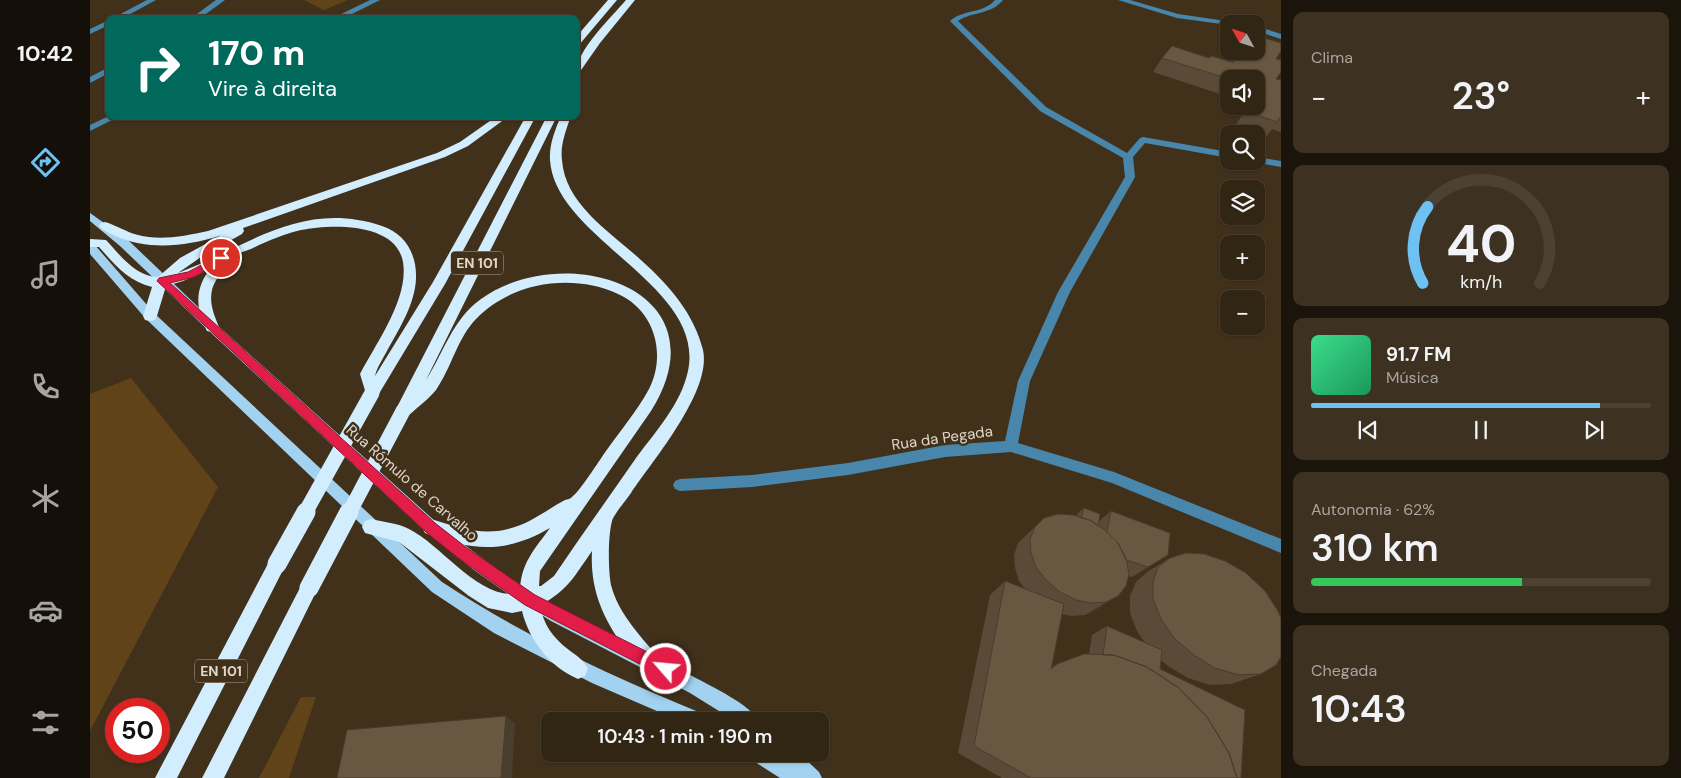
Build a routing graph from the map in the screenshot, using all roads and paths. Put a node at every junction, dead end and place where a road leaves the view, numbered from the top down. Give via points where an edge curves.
1 (152, 0) edge
2 (221, 0) edge
3 (376, 0) edge
4 (613, 0) edge
5 (631, 0) edge
6 (999, 0) edge
7 (1122, 0) edge
8 (124, 15) edge
9 (200, 15) edge
10 (344, 15) edge
11 (1220, 21) edge
12 (105, 24) edge
13 (1265, 31) edge
14 (90, 32) edge
15 (580, 37) edge
16 (1281, 37) edge
17 (580, 65) edge
18 (105, 72) edge
19 (90, 81) edge
20 (107, 120) edge
21 (498, 120) edge
22 (529, 120) edge
23 (550, 120) edge
24 (565, 120) edge
25 (90, 128) edge
26 (1220, 153) edge
27 (1128, 157) junction
28 (1265, 161) edge
29 (1281, 164) edge
30 (90, 216) edge
31 (261, 218) junction
32 (105, 226) junction
33 (90, 245) edge
34 (242, 247) junction
35 (162, 281) junction
36 (150, 316) junction
37 (212, 327) junction
38 (372, 393) junction
39 (403, 411) junction
40 (1011, 446) junction
41 (680, 485) dead end
42 (579, 500) junction
43 (605, 516) junction
44 (371, 527) junction
45 (431, 527) junction
46 (1281, 546) edge
47 (530, 600) junction
48 (649, 660) junction
49 (578, 669) junction
50 (679, 712) edge
51 (737, 712) edge
52 (771, 762) edge
53 (796, 762) edge
54 (166, 778) edge
55 (213, 778) edge
56 (796, 778) edge
57 (813, 778) edge

1 - 8 street
2 - 9 street
3 - 10 street
4 - 15 highway
5 - 17 highway
6 - 27 street via 990,10 960,15 954,21 1043,109
7 - 11 street via 1177,16
12 - 14 street
13 - 16 street
18 - 19 street
20 - 25 street
21 - 31 highway via 441,155
22 - 38 highway, EN 101 via 438,284
23 - 39 highway, EN 101
24 - 43 highway via 556,143 556,168 561,182 588,218 668,296 682,314 696,354 687,398
26 - 27 street via 1143,140
27 - 40 street via 1130,177 1064,292 1024,381
28 - 29 street
30 - 32 main road, Rua Rómulo de Carvalho
31 - 32 highway via 202,236 153,242 132,239
31 - 35 highway via 182,263
32 - 35 main road, Rua Rómulo de Carvalho
33 - 35 highway via 102,243 130,272 143,280
33 - 36 main road
34 - 35 highway via 190,275
34 - 37 highway via 215,270 207,282 203,294 204,310
34 - 38 highway via 281,230 323,223 380,229 402,244 411,276 398,316 367,374
35 - 36 highway
35 - 37 main road, Rua Rómulo de Carvalho
36 - 44 main road
37 - 45 main road, Rua Rómulo de Carvalho
38 - 54 highway, EN 101, bridge via 277,564
39 - 42 highway via 427,390 460,329 478,307 504,291 538,280 572,278 601,282 623,290 640,300 652,313 662,334 665,359 660,380 646,407
39 - 55 highway, EN 101, bridge
40 - 41 street, Rua da Pegada via 945,451 848,469 752,481
40 - 46 street, Rua da Pegada via 1114,478
42 - 45 highway via 544,523 511,537 483,540
42 - 47 highway via 532,568 528,582
43 - 47 highway via 560,582
43 - 48 highway via 599,553 602,589 610,611 624,633
44 - 47 highway via 404,535 475,590 495,601 512,604
44 - 49 main road via 437,587 469,610
45 - 47 main road, Rua Rómulo de Carvalho
47 - 48 main road, Rua Rómulo de Carvalho
47 - 49 highway via 535,623 547,643
48 - 51 main road, Rua Rómulo de Carvalho
49 - 50 main road
52 - 56 main road
53 - 57 main road

